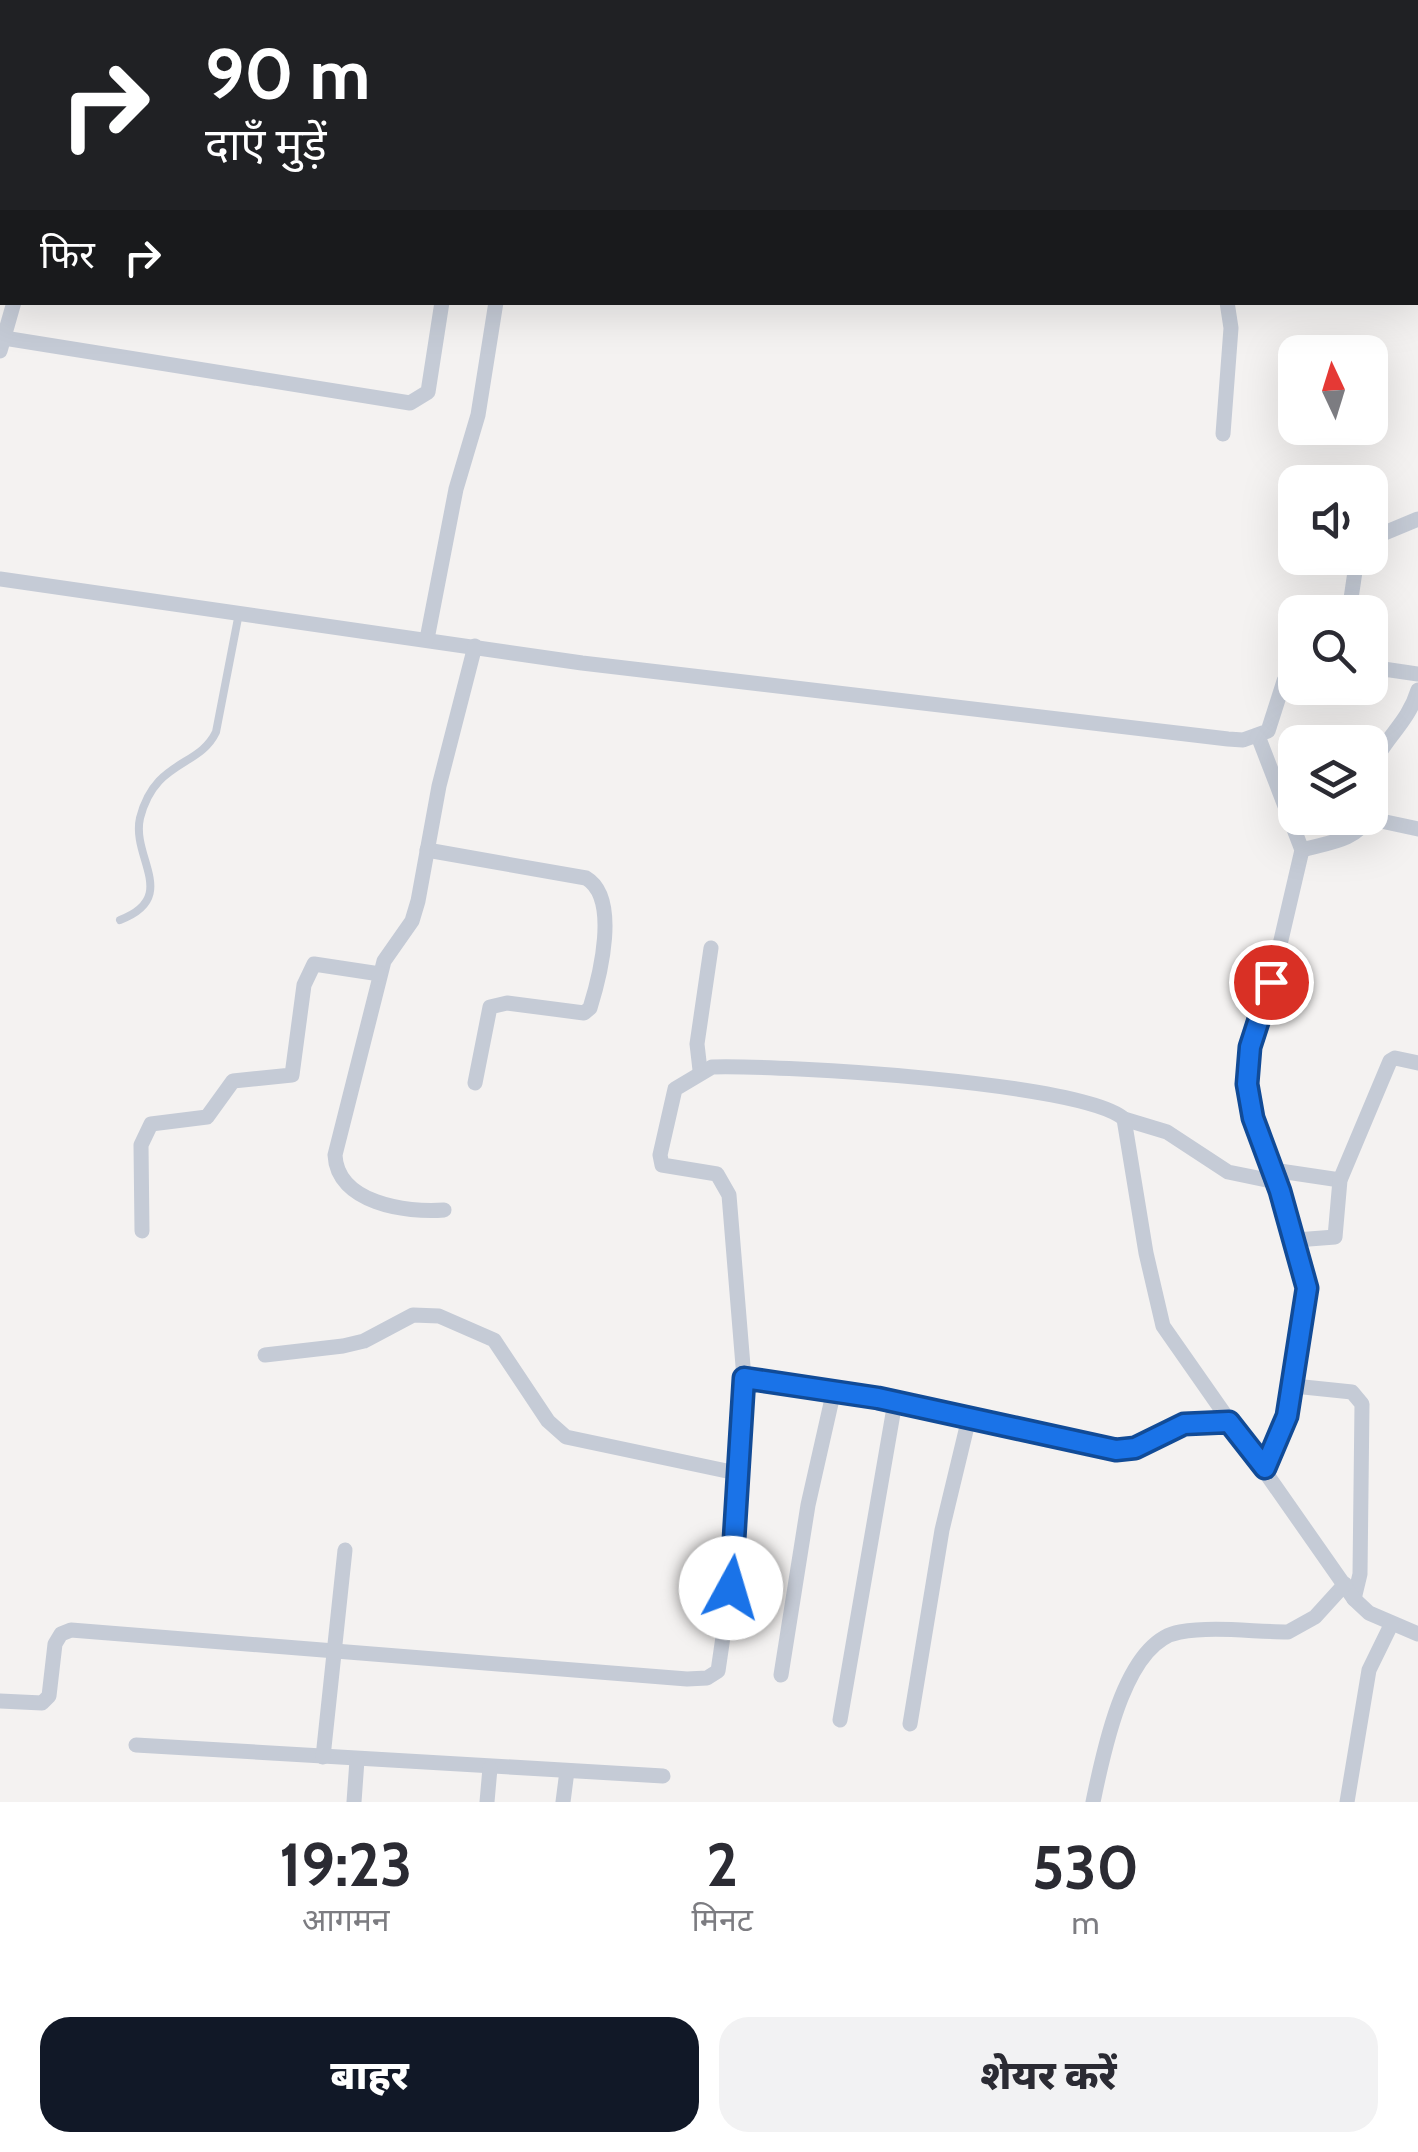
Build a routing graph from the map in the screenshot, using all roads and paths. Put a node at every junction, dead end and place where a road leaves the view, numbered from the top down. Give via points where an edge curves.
1 (13, 305) edge
2 (442, 305) edge
3 (496, 305) edge
4 (1228, 305) edge
5 (2, 345) edge
6 (1222, 434) dead end
7 (1418, 518) edge
8 (1388, 532) edge
9 (0, 579) edge
10 (239, 613) junction
11 (427, 639) junction
12 (475, 646) junction
13 (1388, 670) edge
14 (1418, 674) edge
15 (1418, 690) edge
16 (1278, 704) edge
17 (1258, 736) junction
18 (1388, 742) edge
19 (1418, 829) edge
20 (427, 850) junction
21 (1302, 850) junction
22 (120, 920) dead end
23 (711, 948) dead end
24 (380, 974) junction
25 (1418, 1063) edge
26 (700, 1070) junction
27 (475, 1083) dead end
28 (1124, 1119) junction
29 (1275, 1176) junction
30 (1340, 1180) junction
31 (444, 1210) dead end
32 (142, 1231) dead end
33 (1296, 1240) junction
34 (265, 1355) dead end
35 (744, 1378) junction
36 (1294, 1386) junction
37 (834, 1390) junction
38 (895, 1402) junction
39 (969, 1418) junction
40 (1229, 1422) junction
41 (1265, 1468) junction
42 (740, 1474) junction
43 (345, 1550) dead end
44 (1349, 1592) junction
45 (1391, 1624) junction
46 (1418, 1634) edge
47 (335, 1651) junction
48 (781, 1675) dead end
49 (0, 1701) edge
50 (840, 1720) dead end
51 (910, 1724) dead end
52 (136, 1745) dead end
53 (324, 1758) junction
54 (357, 1760) junction
55 (490, 1768) junction
56 (567, 1771) junction
57 (663, 1776) dead end
58 (354, 1802) edge
59 (487, 1802) edge
60 (563, 1802) edge
61 (1093, 1802) edge
62 (1347, 1802) edge

1 - 5 street
2 - 5 street via 428,392 410,403
3 - 11 street
4 - 6 street via 1232,328
7 - 8 street
9 - 10 street
10 - 11 street
10 - 22 lane via 216,732 210,745 172,768 148,796 139,822 150,895 139,913
11 - 12 street
12 - 17 street via 1228,739
12 - 20 street
13 - 14 street
15 - 18 street via 1407,720
16 - 17 street via 1273,723
17 - 21 street
19 - 21 street via 1367,818 1351,836
20 - 24 street via 412,922 388,951
20 - 27 street via 586,878 602,896 590,1008 584,1014 507,1003 490,1007
21 - 29 street via 1246,1066 1253,1118
23 - 26 street via 697,1044
24 - 31 street via 336,1170 346,1185 390,1207
24 - 32 street via 314,964 304,986 292,1075 234,1081 207,1118 151,1124 141,1145
25 - 30 street via 1390,1062
26 - 28 street via 751,1067 1022,1088 1089,1100
26 - 35 street via 676,1089 660,1155 670,1169 718,1174 726,1182
28 - 29 street via 1168,1132 1228,1172
28 - 40 street via 1164,1326
29 - 30 street
29 - 33 street
30 - 33 street via 1335,1238
33 - 36 street via 1307,1288
34 - 42 street via 354,1344 414,1315 439,1316 494,1340 566,1437
35 - 37 street
35 - 42 street
36 - 41 street
36 - 44 street via 1352,1392 1362,1404 1360,1574
37 - 38 street
37 - 48 street
38 - 39 street
38 - 50 street
39 - 40 street via 1116,1450 1184,1424
39 - 51 street via 939,1546
40 - 41 street
41 - 44 street
42 - 47 street via 724,1654 708,1678
43 - 47 street
44 - 45 street
44 - 61 street via 1288,1632 1180,1632 1161,1638 1147,1650 1120,1703
45 - 46 street
45 - 62 street via 1369,1670
47 - 49 street via 72,1630 55,1644 50,1696 42,1703
47 - 53 street
52 - 53 street
53 - 54 street
54 - 55 street
54 - 58 street
55 - 56 street
55 - 59 street
56 - 57 street
56 - 60 street

